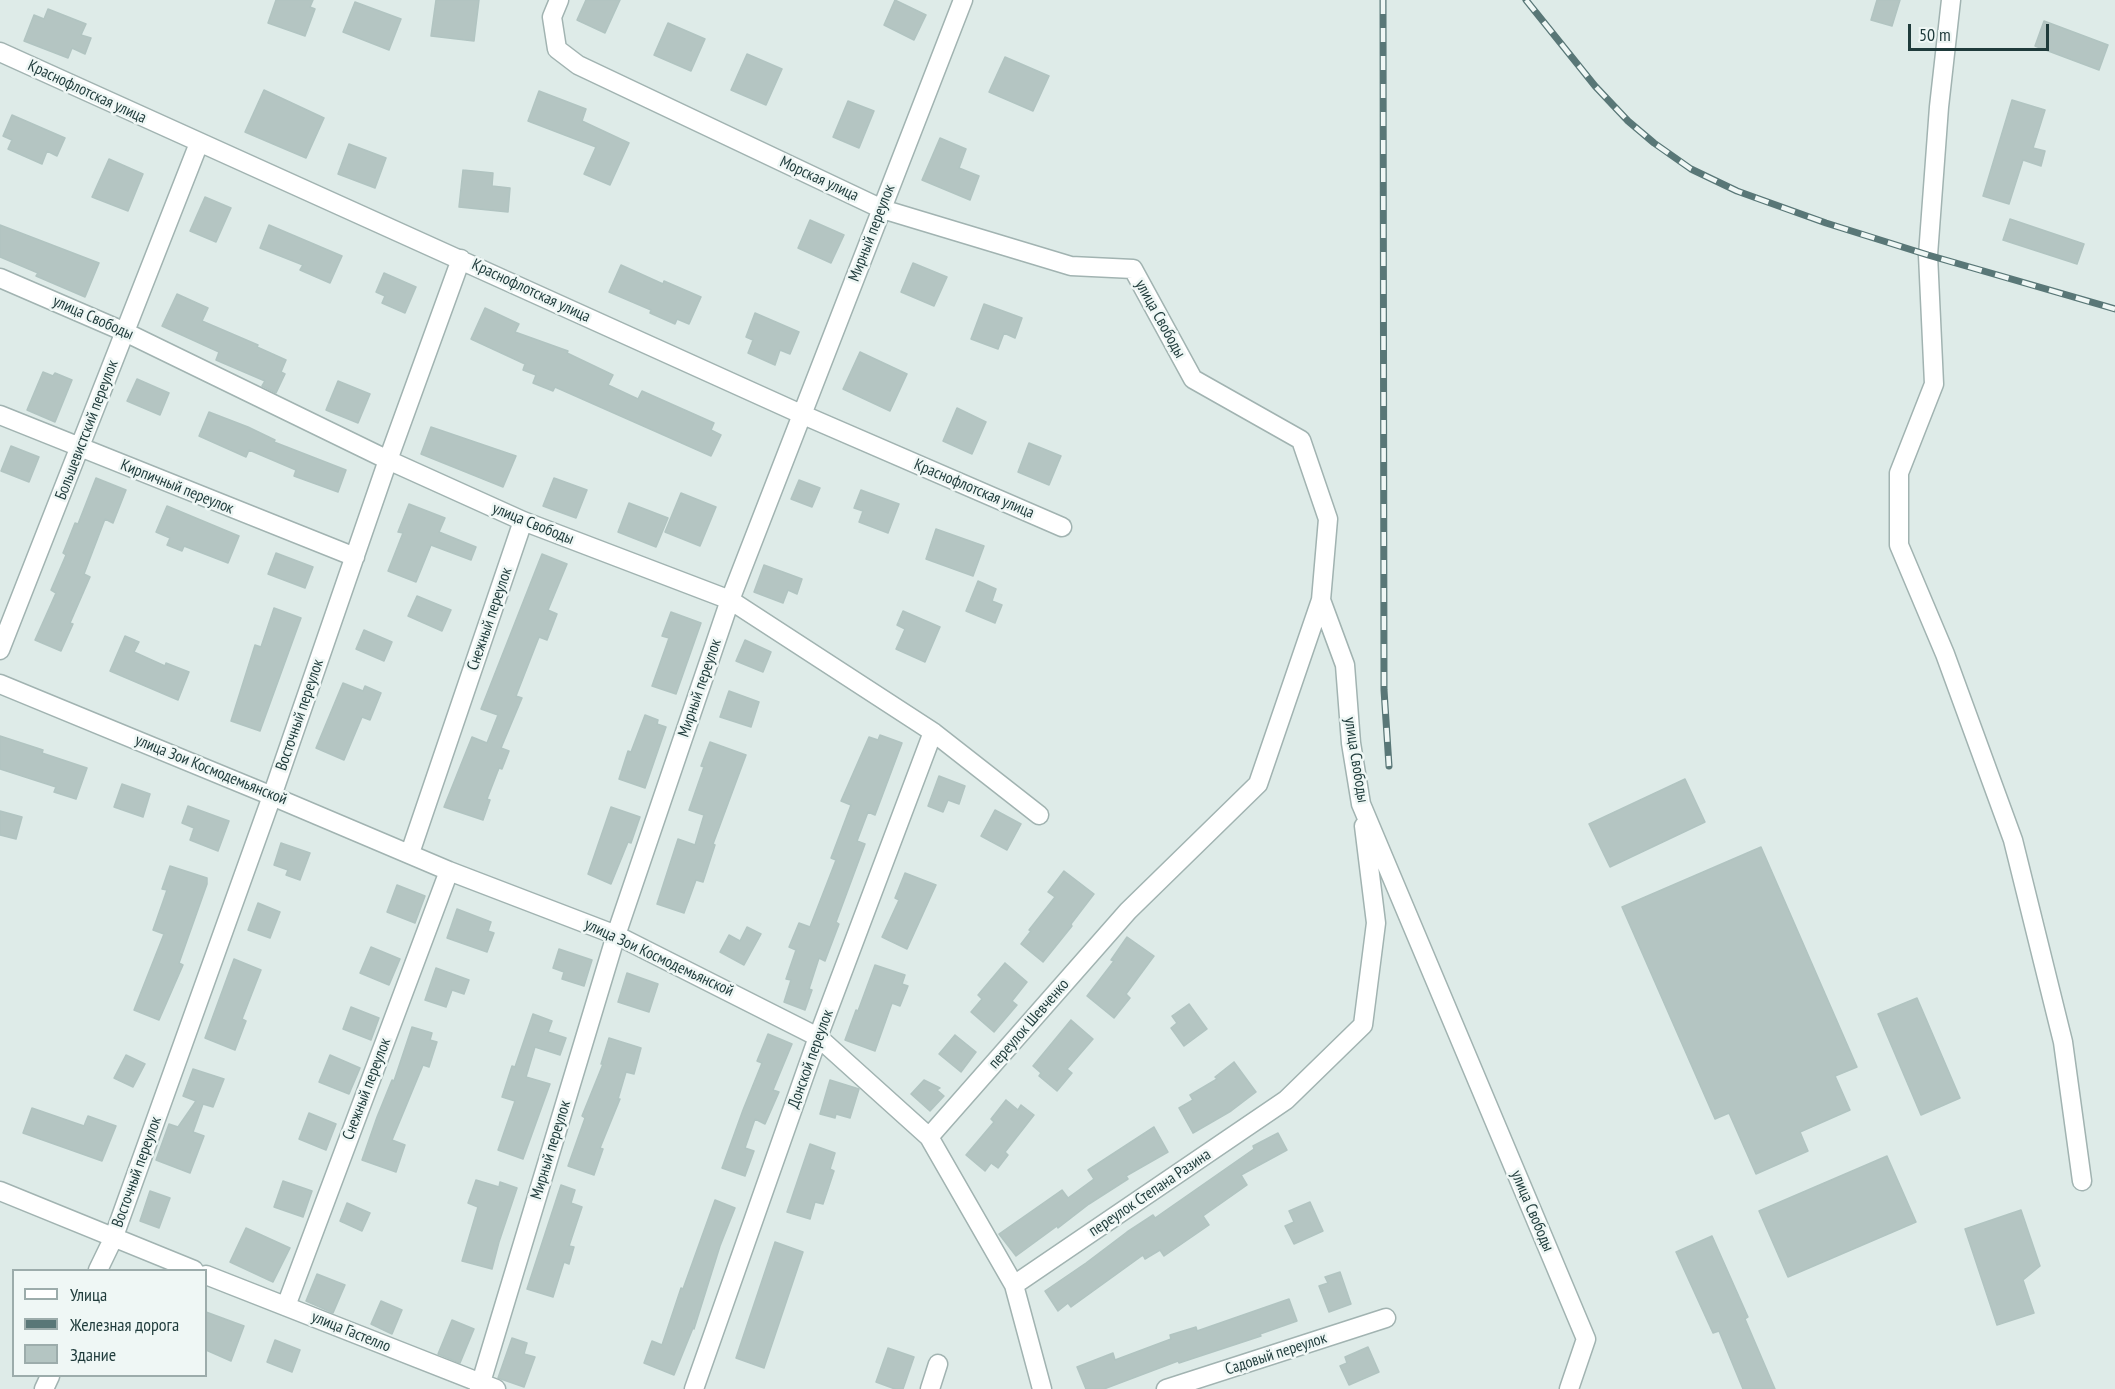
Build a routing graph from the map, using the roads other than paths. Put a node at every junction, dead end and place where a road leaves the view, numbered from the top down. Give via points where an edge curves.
1 (559, 0) edge
2 (963, 0) edge
3 (1951, 0) edge
4 (0, 52) edge
5 (199, 143) junction
6 (882, 209) junction
7 (461, 259) junction
8 (1071, 266) joint
9 (0, 278) edge
10 (125, 332) junction
11 (801, 414) junction
12 (0, 416) edge
13 (80, 448) junction
14 (388, 460) junction
15 (523, 521) junction
16 (1062, 527) dead end
17 (355, 557) junction
18 (730, 600) junction
19 (1321, 600) junction
20 (0, 650) edge
21 (0, 684) edge
22 (933, 732) junction
23 (272, 796) junction
24 (1361, 804) junction
25 (1038, 815) dead end
26 (410, 854) junction
27 (449, 871) junction
28 (616, 935) junction
29 (818, 1036) junction
30 (929, 1137) junction
31 (2082, 1180) dead end
32 (0, 1191) edge
33 (113, 1239) junction
34 (98, 1269) edge
35 (191, 1269) edge
36 (207, 1275) edge
37 (1014, 1285) junction
38 (285, 1306) junction
39 (1386, 1318) dead end
40 (938, 1364) dead end
41 (485, 1387) edge
42 (694, 1389) edge
43 (930, 1389) edge
44 (1042, 1389) edge
45 (1166, 1389) edge
46 (1569, 1389) edge

1 - 6 street, Морская улица via 552,17 556,49 578,65
2 - 6 street, Мирный переулок
3 - 31 street via 1928,255 1934,384 1899,473 1899,544 1945,654 2013,840 2063,1042
4 - 5 street, Краснофлотская улица
5 - 7 street, Краснофлотская улица
5 - 10 street, Большевистский переулок
6 - 8 street, Морская улица
6 - 11 street, Мирный переулок
7 - 11 street, Краснофлотская улица
7 - 14 street, Восточный переулок
8 - 19 street, улица Свободы via 1133,269 1193,379 1301,440 1328,519
9 - 10 street, улица Свободы
10 - 13 street, Большевистский переулок
10 - 14 street, улица Свободы
11 - 16 street, Краснофлотская улица
11 - 18 street, Мирный переулок
12 - 13 street, Кирпичный переулок
13 - 17 street, Кирпичный переулок
13 - 20 street, Большевистский переулок
14 - 15 street, улица Свободы
14 - 17 street, Восточный переулок
15 - 18 street, улица Свободы
15 - 26 street, Снежный переулок
17 - 23 street, Восточный переулок
18 - 22 street, улица Свободы
18 - 28 street, Мирный переулок
19 - 24 street, улица Свободы via 1345,665
19 - 30 street, переулок Шевченко via 1258,784 1128,910
21 - 23 street, улица Зои Космодемьянской
22 - 25 street, улица Свободы
22 - 29 street, Донской переулок
23 - 26 street, улица Зои Космодемьянской
23 - 33 street, Восточный переулок
24 - 37 street, переулок Степана Разина via 1376,922 1363,1025 1286,1100
24 - 46 street, улица Свободы via 1586,1339
26 - 27 street, улица Зои Космодемьянской
27 - 28 street, улица Зои Космодемьянской
27 - 38 street, Снежный переулок
28 - 29 street, улица Зои Космодемьянской
28 - 41 street, Мирный переулок
29 - 30 street, улица Зои Космодемьянской
29 - 42 street, Донской переулок
30 - 37 street, улица Зои Космодемьянской
32 - 33 street
33 - 34 street, Восточный переулок
33 - 35 street
36 - 38 street, улица Гастелло
37 - 44 street, улица Зои Космодемьянской
38 - 41 street, улица Гастелло
39 - 45 street, Садовый переулок
40 - 43 street

